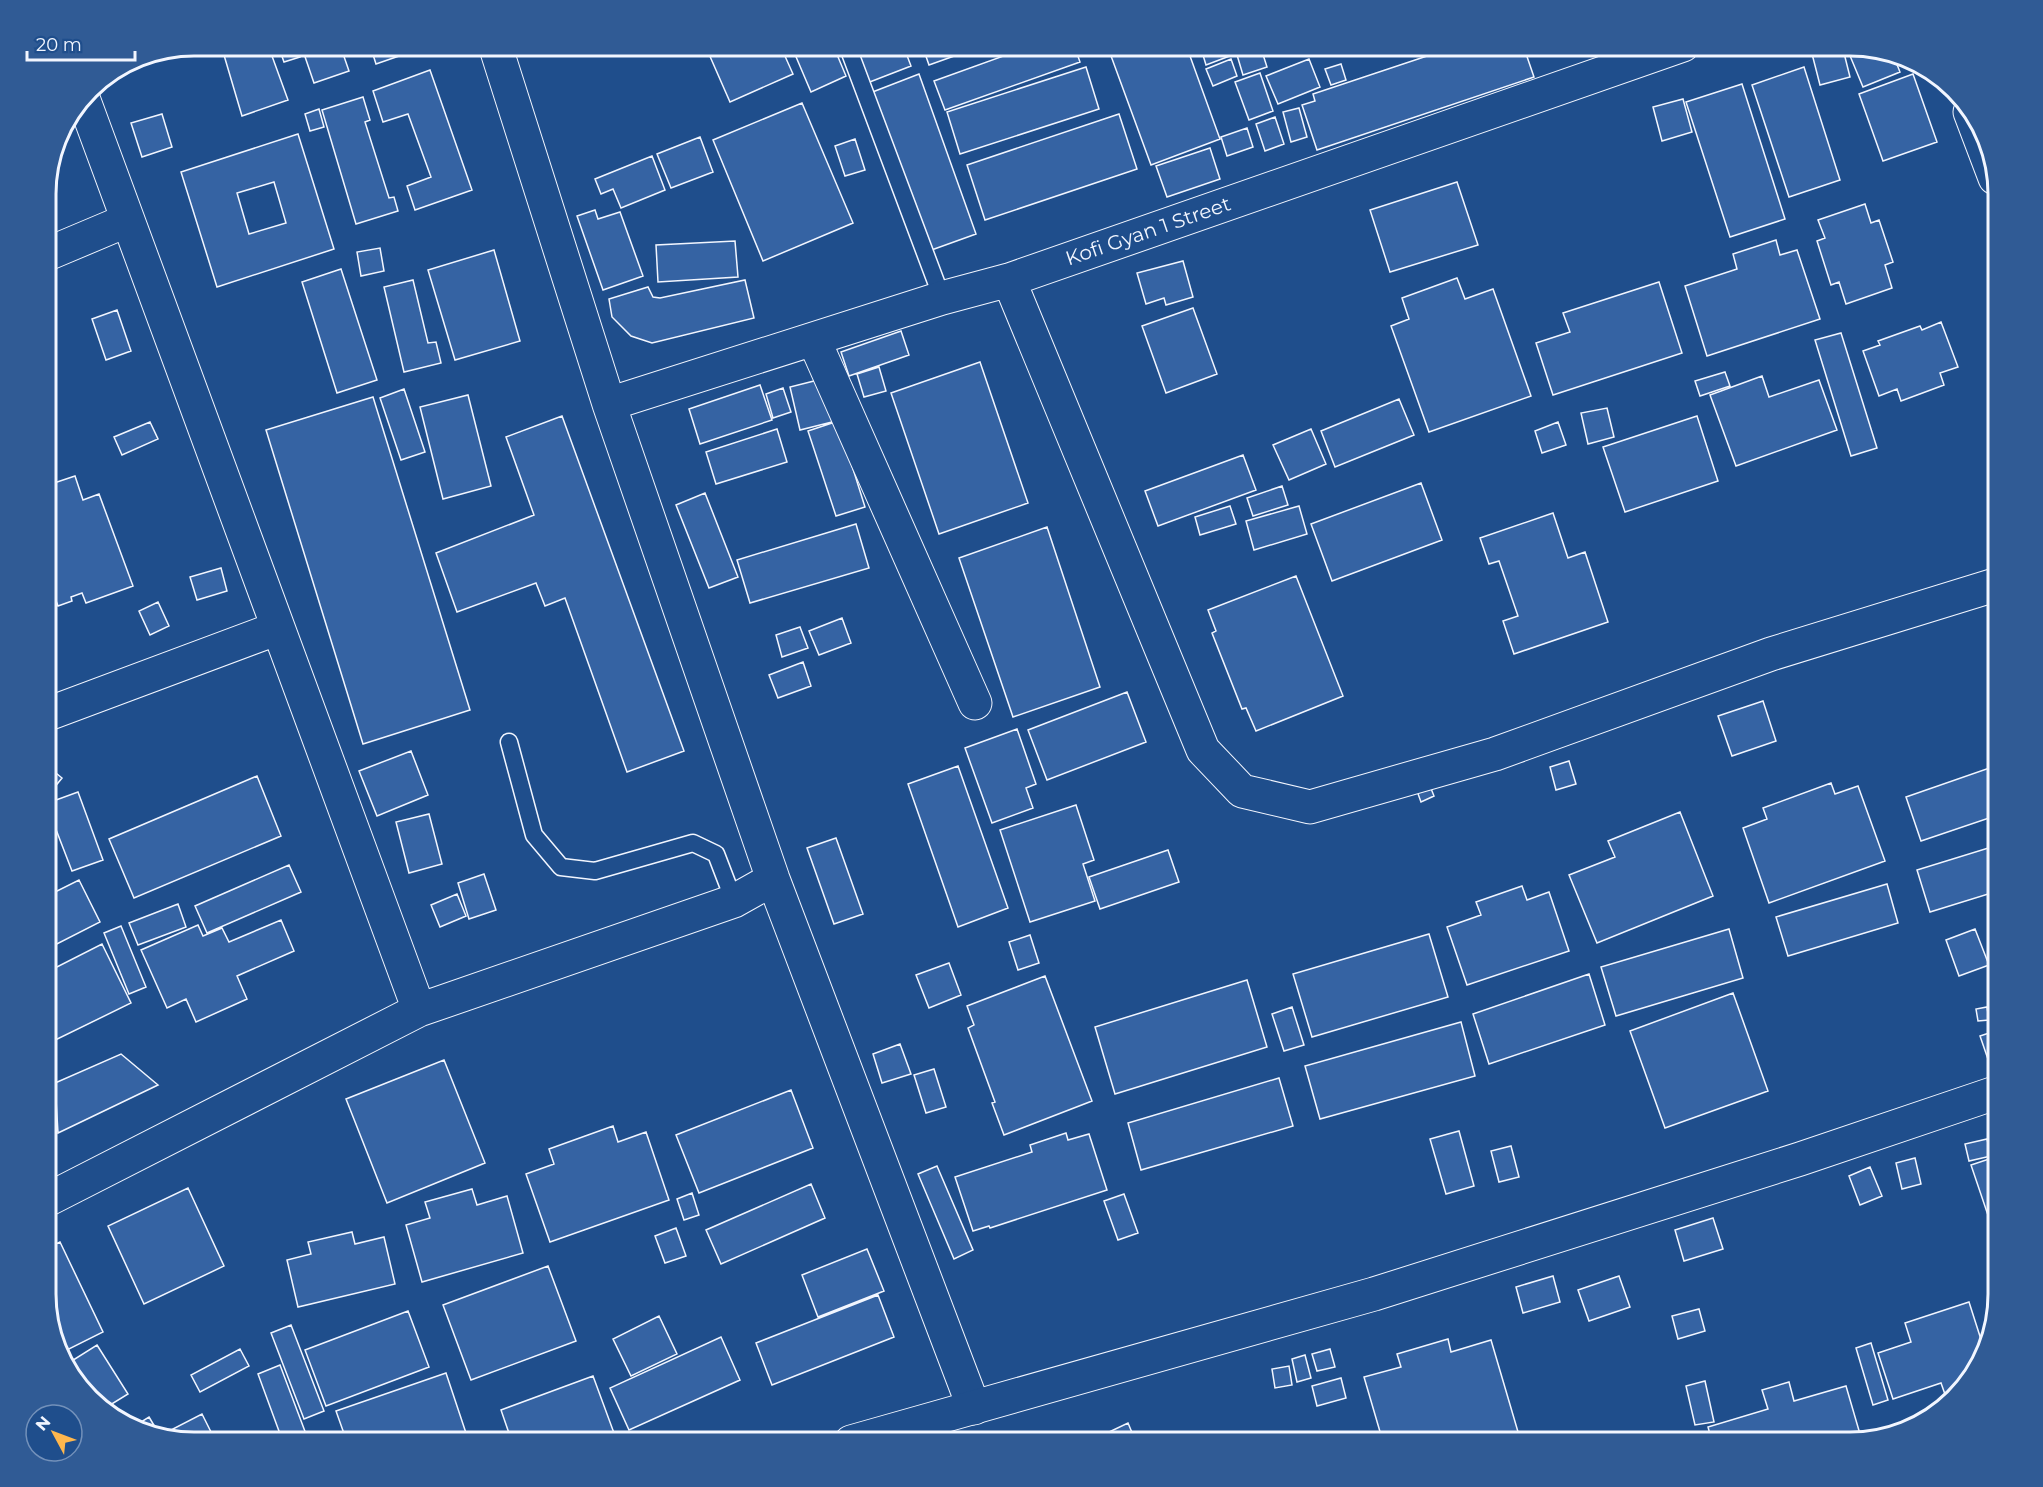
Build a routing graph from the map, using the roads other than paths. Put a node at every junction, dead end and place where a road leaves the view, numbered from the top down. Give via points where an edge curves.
1 (498, 56) edge
2 (851, 56) edge
3 (1651, 56) edge
4 (86, 107) edge
5 (128, 220) junction
6 (56, 250) edge
7 (1009, 280) junction
8 (942, 298) junction
9 (814, 340) junction
10 (609, 404) junction
11 (1988, 587) edge
12 (278, 628) junction
13 (975, 703) dead end
14 (56, 711) edge
15 (508, 742) dead end
16 (773, 879) junction
17 (735, 902) junction
18 (419, 1010) junction
19 (1988, 1095) edge
20 (56, 1195) edge
21 (974, 1408) junction
22 (887, 1432) edge

1 - 10 street
2 - 8 lane
3 - 7 street, Kofi Gyan 1 Street
4 - 5 street
5 - 6 street
5 - 12 street
7 - 8 street, Kofi Gyan 1 Street
7 - 11 street via 1203,750 1242,791 1310,807 1495,754 1771,654
8 - 9 street, Kofi Gyan 1 Street
9 - 10 street, Kofi Gyan 1 Street
9 - 13 street
10 - 16 street
12 - 14 street
12 - 18 street
15 - 17 lane via 534,835 561,867 595,871 693,843 716,854
16 - 17 street
16 - 21 street
17 - 18 street
18 - 20 street
19 - 21 street via 1374,1294
21 - 22 street

